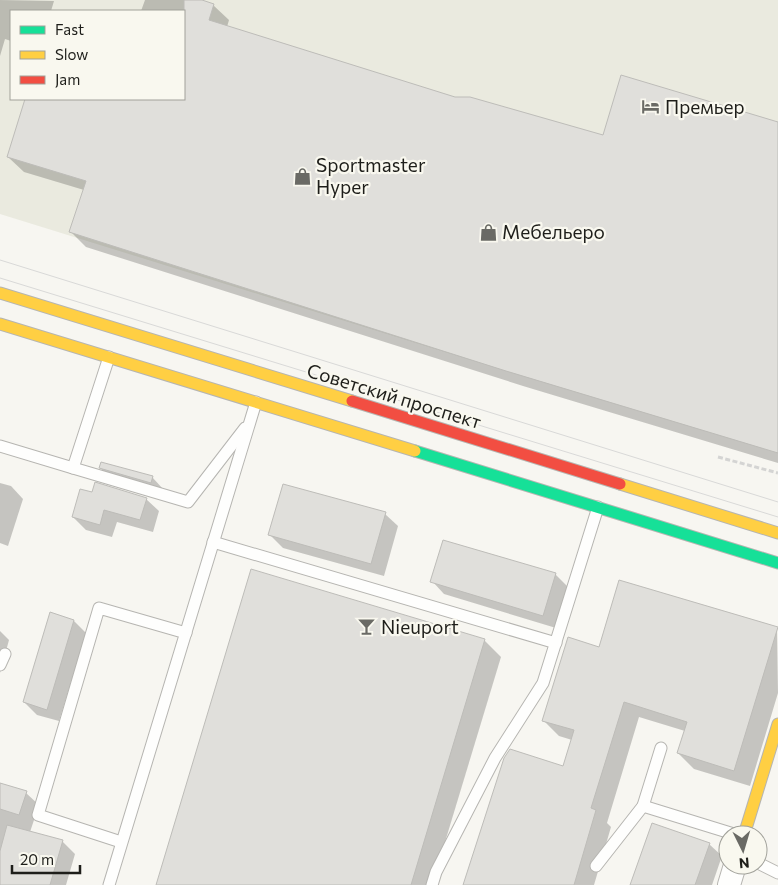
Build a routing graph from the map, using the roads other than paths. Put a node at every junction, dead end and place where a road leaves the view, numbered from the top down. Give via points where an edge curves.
1 (0, 293) edge
2 (0, 324) edge
3 (109, 357) junction
4 (256, 402) junction
5 (249, 423) junction
6 (0, 446) edge
7 (72, 468) junction
8 (598, 506) junction
9 (778, 533) edge
10 (214, 542) junction
11 (778, 563) edge
12 (186, 633) junction
13 (556, 643) junction
14 (5, 654) dead end
15 (0, 665) edge
16 (778, 724) edge
17 (661, 748) dead end
18 (643, 806) junction
19 (747, 825) edge
20 (718, 829) edge
21 (122, 842) junction
22 (596, 866) dead end
23 (109, 885) edge
24 (432, 885) edge

1 - 9 main road, Советский проспект
2 - 3 main road
3 - 4 main road
3 - 7 lane
4 - 5 lane
4 - 8 main road
5 - 7 lane via 188,502
5 - 10 lane
6 - 7 lane
8 - 11 main road
8 - 13 lane
10 - 12 lane
10 - 13 lane
12 - 21 lane
12 - 21 lane via 99,608 38,815
13 - 24 lane via 543,683 495,758
14 - 15 lane
16 - 19 main road
17 - 18 lane
18 - 20 lane
18 - 22 lane
21 - 23 lane

